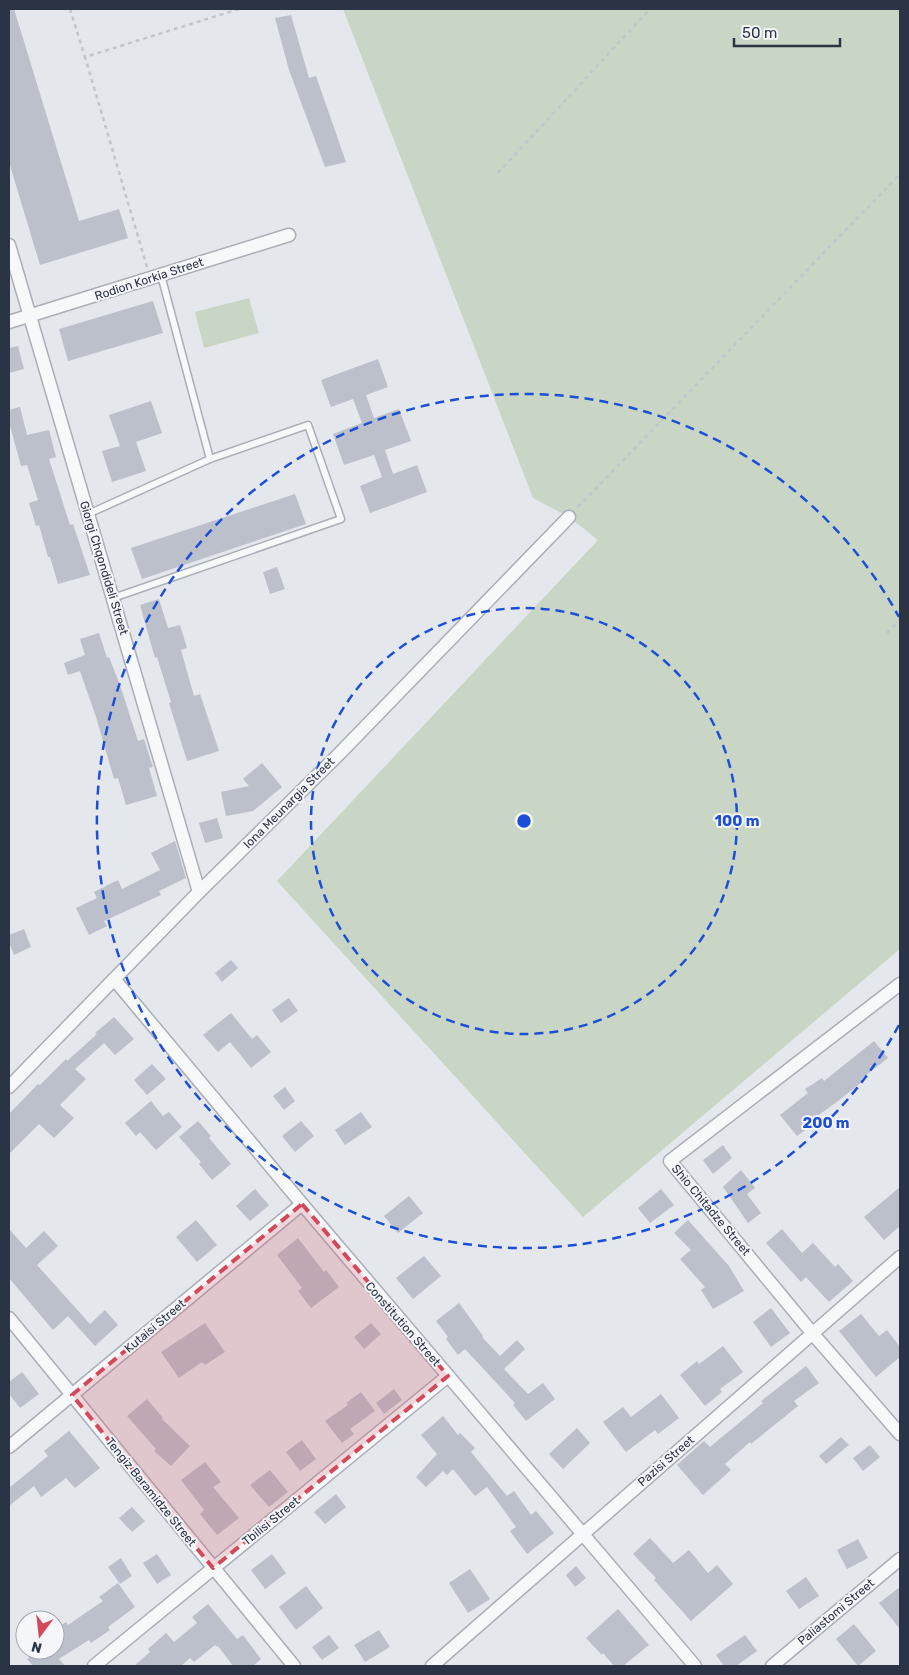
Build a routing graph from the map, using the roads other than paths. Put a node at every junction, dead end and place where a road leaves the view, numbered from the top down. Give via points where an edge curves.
1 (289, 235) dead end
2 (9, 245) edge
3 (156, 276) junction
4 (30, 317) junction
5 (9, 322) edge
6 (210, 460) junction
7 (87, 514) junction
8 (568, 517) road end
9 (113, 598) junction
10 (198, 892) junction
11 (114, 979) junction
12 (900, 984) edge
13 (9, 1087) edge
14 (302, 1204) junction
15 (900, 1257) edge
16 (9, 1318) edge
17 (813, 1334) junction
18 (448, 1376) junction
19 (72, 1395) junction
20 (900, 1434) edge
21 (9, 1447) edge
22 (582, 1534) junction
23 (900, 1559) edge
24 (213, 1568) junction
25 (94, 1666) edge
26 (294, 1666) edge
27 (432, 1666) edge
28 (695, 1666) edge
29 (772, 1666) edge

1 - 3 street, Rodion Korkia Street
2 - 4 street, Giorgi Chqondideli Street
3 - 4 street, Rodion Korkia Street
3 - 6 lane
4 - 5 street, Rodion Korkia Street
4 - 7 street, Giorgi Chqondideli Street
6 - 7 lane
6 - 9 lane via 308,425 340,519
7 - 9 street, Giorgi Chqondideli Street
8 - 10 street, Iona Meunargia Street via 340,753
9 - 10 street, Giorgi Chqondideli Street
10 - 11 street, Iona Meunargia Street
11 - 13 street, Iona Meunargia Street
11 - 14 street, Constitution Street
12 - 17 street, Shio Chitadze Street via 670,1161
14 - 18 street, Constitution Street
14 - 19 street, Kutaisi Street
15 - 17 street, Pazisi Street
16 - 19 street, Tengiz Baramidze Street
17 - 20 street, Shio Chitadze Street
17 - 22 street, Pazisi Street
18 - 22 street, Constitution Street
18 - 24 street, Tbilisi Street
19 - 21 street, Kutaisi Street
19 - 24 street, Tengiz Baramidze Street
22 - 27 street, Pazisi Street
22 - 28 street, Constitution Street
23 - 29 street, Paliastomi Street
24 - 25 street, Tbilisi Street
24 - 26 street, Tengiz Baramidze Street

